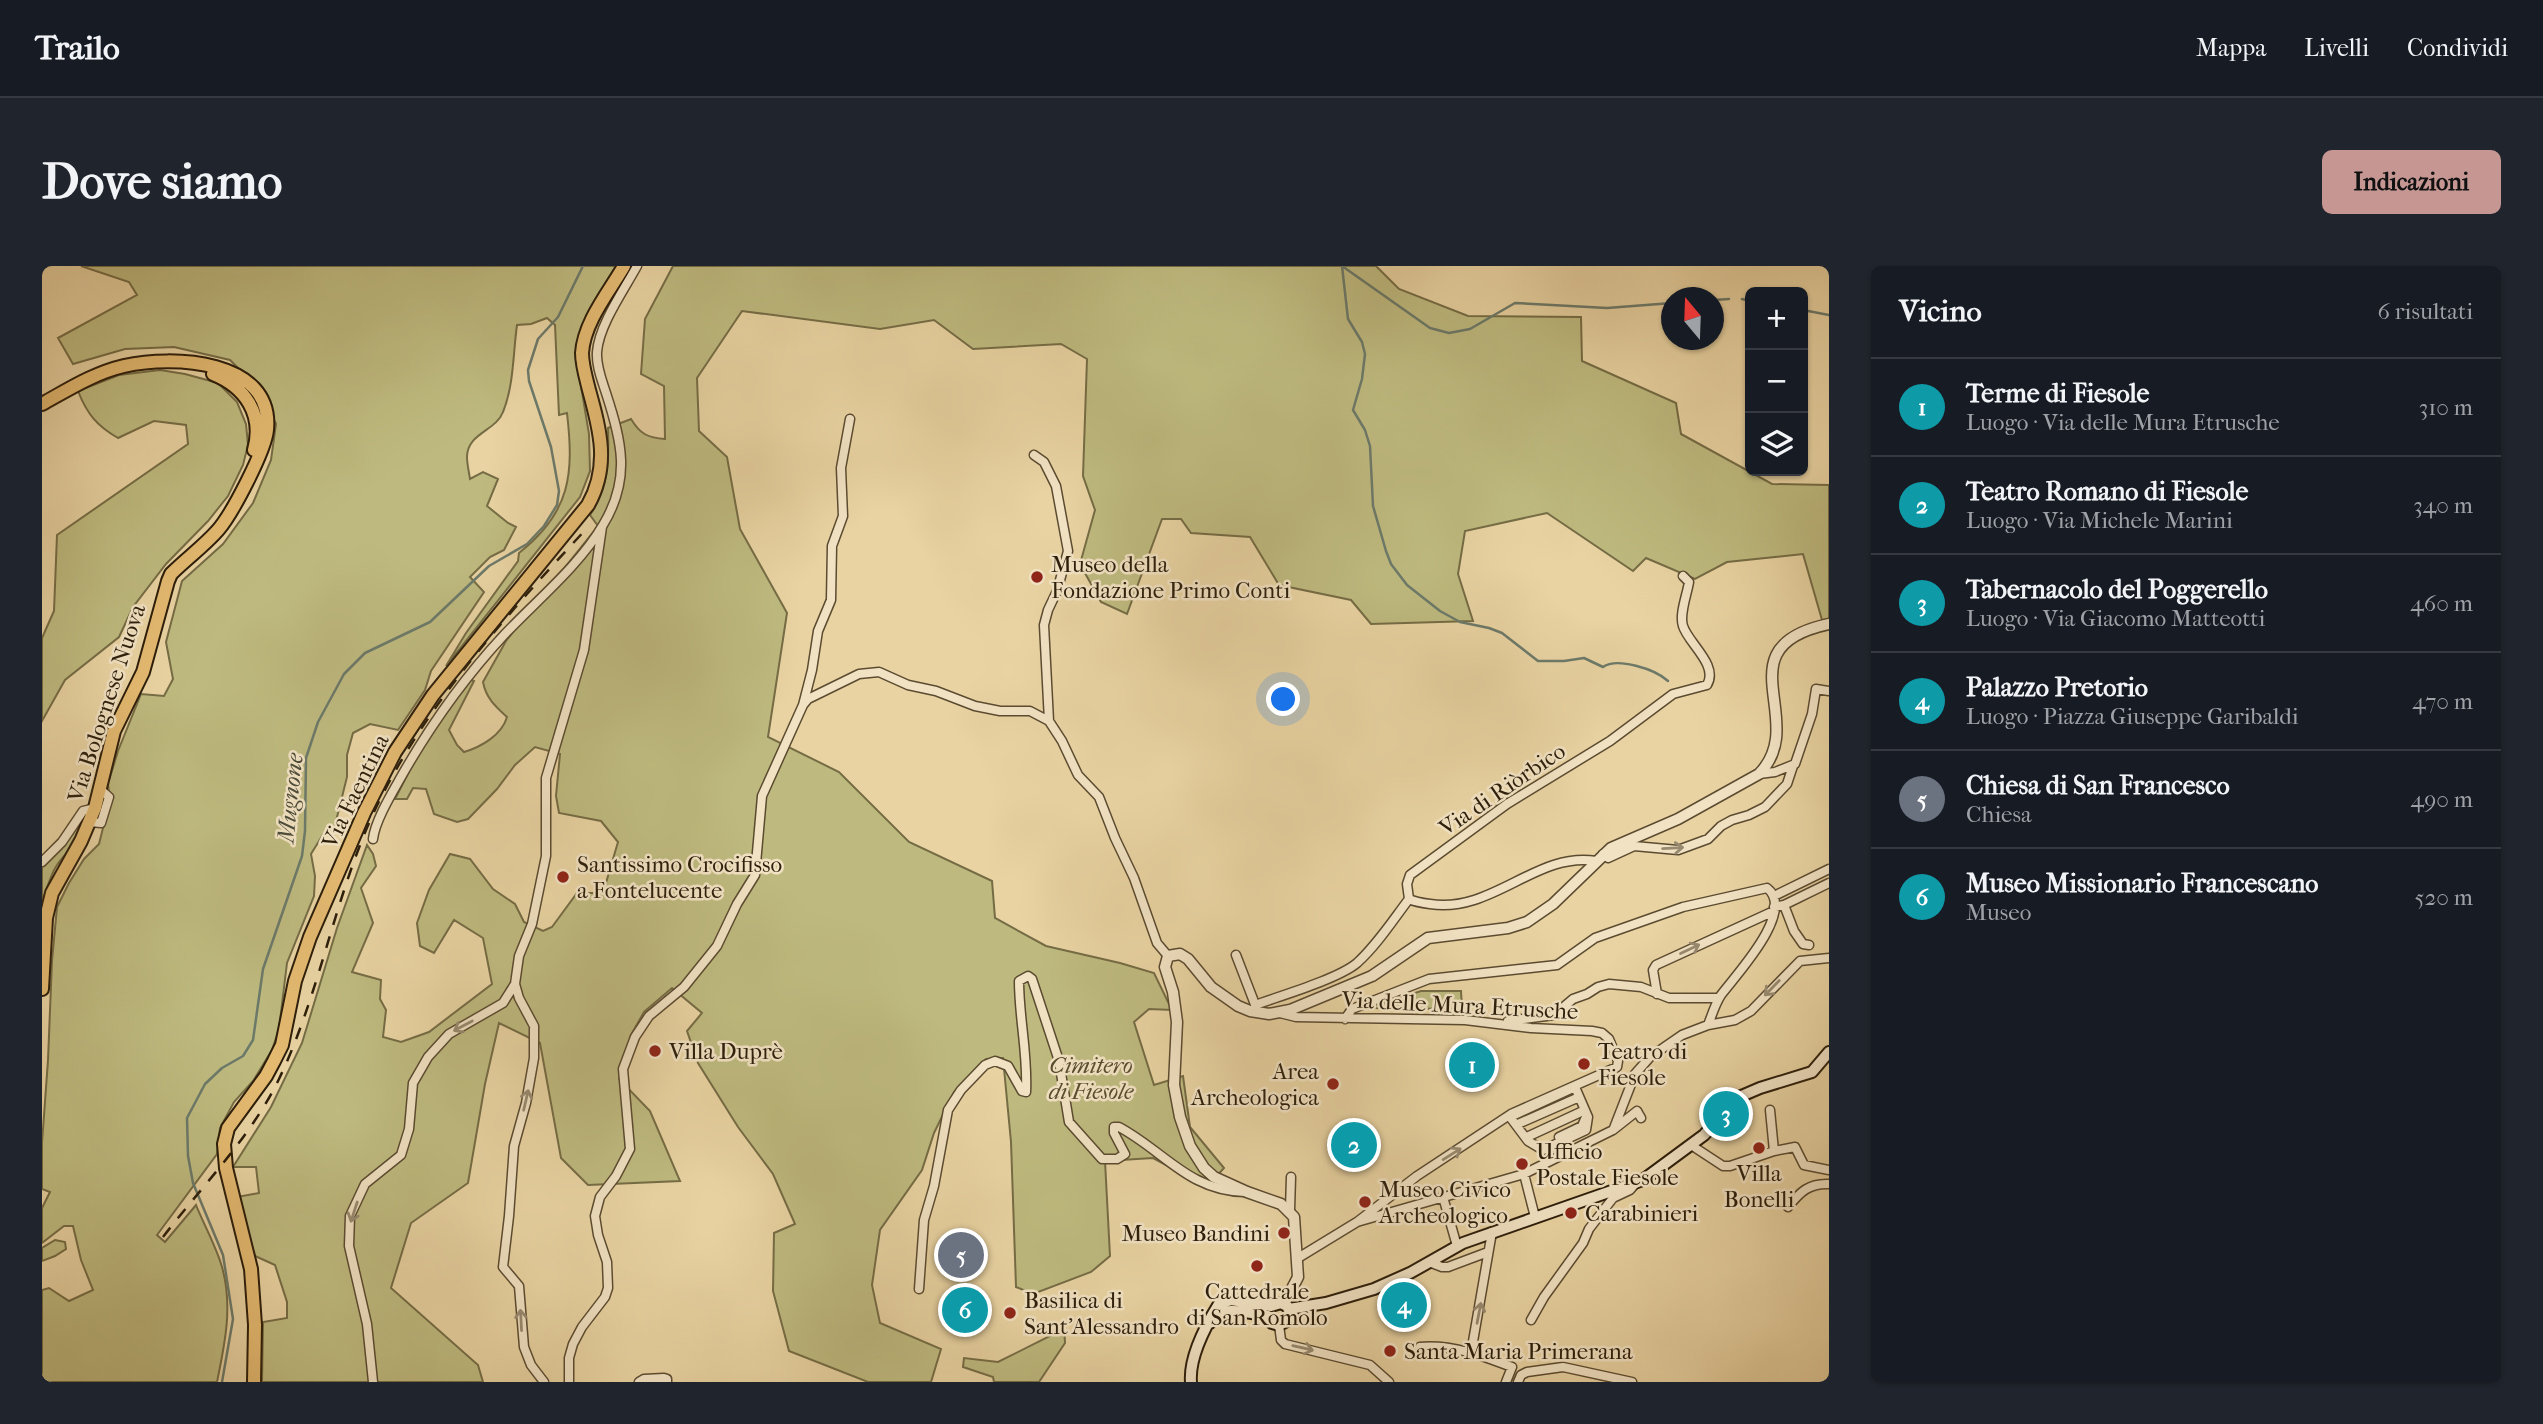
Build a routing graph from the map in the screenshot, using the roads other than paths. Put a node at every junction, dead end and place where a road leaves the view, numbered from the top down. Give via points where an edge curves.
1 (624, 266) edge
2 (637, 266) edge
3 (42, 404) edge
4 (850, 419) dead end
5 (1034, 455) dead end
6 (602, 527) junction
7 (1686, 579) dead end
8 (1829, 624) edge
9 (1829, 691) edge
10 (803, 705) junction
11 (1049, 721) junction
12 (1793, 766) junction
13 (1759, 774) junction
14 (100, 789) junction
15 (94, 808) junction
16 (89, 822) junction
17 (373, 839) dead end
18 (1603, 858) junction
19 (42, 862) edge
20 (1829, 869) edge
21 (1829, 883) edge
22 (1774, 896) junction
23 (1409, 899) junction
24 (1777, 908) junction
25 (1809, 945) dead end
26 (1236, 955) dead end
27 (1168, 956) junction
28 (1829, 958) edge
29 (515, 984) junction
30 (42, 989) edge
31 (1657, 994) junction
32 (1719, 998) junction
33 (1257, 1009) junction
34 (1280, 1013) junction
35 (1345, 1018) junction
36 (1498, 1022) junction
37 (1708, 1025) junction
38 (1829, 1052) edge
39 (1572, 1087) junction
40 (1577, 1098) junction
41 (1770, 1110) dead end
42 (1510, 1116) junction
43 (1641, 1118) dead end
44 (1518, 1124) junction
45 (1613, 1130) junction
46 (1691, 1145) junction
47 (1774, 1151) junction
48 (1829, 1170) edge
49 (1524, 1174) junction
50 (1291, 1177) dead end
51 (1636, 1183) junction
52 (1829, 1184) edge
53 (1247, 1192) junction
54 (1443, 1198) junction
55 (1788, 1207) dead end
56 (1290, 1210) junction
57 (1535, 1217) junction
58 (1357, 1222) junction
59 (1492, 1232) junction
60 (1457, 1246) junction
61 (1488, 1252) junction
62 (1298, 1258) junction
63 (1429, 1262) junction
64 (919, 1289) dead end
65 (1287, 1307) junction
66 (1269, 1311) junction
67 (1531, 1320) dead end
68 (1279, 1325) junction
69 (1420, 1347) dead end
70 (1471, 1353) junction
71 (1520, 1380) edge
72 (254, 1382) edge
73 (373, 1382) edge
74 (544, 1382) edge
75 (569, 1382) edge
76 (639, 1382) edge
77 (667, 1382) edge
78 (1191, 1382) edge
79 (1389, 1382) edge
80 (1506, 1382) edge
81 (1632, 1382) edge

1 - 72 main road, Via Faentina via 589,327 582,352 602,450 596,492 433,695 396,752 310,937 282,1045 225,1136 226,1168 251,1269
2 - 6 street, Via Faentina via 597,351 622,470 615,502
3 - 14 main road, Via Bolognese Nuova via 105,372 175,362 227,379 240,388 254,411 257,437 241,490 218,530 171,574 143,672 114,731
4 - 10 street via 841,468 844,516 832,546 831,600 818,631
5 - 11 street via 1044,462 1056,486 1068,551 1044,625
6 - 17 street, Via Faentina via 566,572 502,637 440,714 393,792
6 - 29 street via 584,650 546,778 546,856
7 - 23 street, Via di Riòrbico via 1683,626 1708,668 1707,685 1673,694 1610,741 1507,804 1410,875
8 - 13 street via 1792,637 1779,653 1771,686 1778,732 1774,752
9 - 12 street via 1816,689
10 - 11 street via 859,674 879,672 975,706 1030,710
10 - 75 street via 762,796 755,875 717,946 684,988 649,1016 623,1069 630,1149 600,1196 595,1216 607,1262 608,1288 573,1344
11 - 27 street via 1078,775 1099,797 1157,943
12 - 13 street
18 -> 12 street via 1634,846 1678,850 1708,839 1721,826 1765,807 1787,784
13 - 18 street via 1678,819 1621,842
14 - 15 main road, Via Bolognese Nuova
14 - 16 street via 109,797 101,822
15 - 16 main road, Via Bolognese Nuova
15 - 19 street via 83,811
16 - 30 main road, Via Bolognese Nuova via 52,894
18 - 23 street via 1575,860 1533,872 1489,896 1458,904
18 - 34 street via 1553,904 1520,926 1435,936 1372,976
20 - 22 street
21 - 24 street
22 - 24 street
22 - 35 street via 1767,888 1758,889 1684,907 1595,938 1557,965 1429,979 1352,1010
23 - 33 street, Via di Riòrbico via 1355,964
24 - 25 street via 1803,944
31 -> 24 street via 1656,965
24 - 32 street via 1768,933
26 - 33 street
27 - 33 street via 1180,954 1222,996 1238,1006
27 - 53 street via 1165,967 1177,1022 1174,1084 1185,1135 1210,1174
28 -> 37 street via 1800,961 1751,1010 1735,1020
29 -> 73 street via 503,1003 449,1034 428,1057 413,1083 409,1129 401,1155 365,1184 350,1216 349,1246 367,1324
74 -> 29 street via 524,1347 519,1286 503,1267 514,1146 534,1058 534,1026
31 - 32 street
31 - 36 street via 1641,987 1609,984 1573,999 1554,1015
32 - 37 street
33 - 34 street
34 - 35 street, Via delle Mura Etrusche
35 - 36 street, Via delle Mura Etrusche
36 - 39 street, Via delle Mura Etrusche via 1598,1032 1609,1039 1617,1067
37 - 45 street via 1682,1035 1643,1063
38 - 46 main road via 1812,1072 1735,1099
39 - 40 street
39 - 42 street
40 - 44 street
40 - 44 street via 1586,1119 1582,1126 1543,1144
41 - 47 street
42 - 42 street via 1528,1142 1543,1150 1587,1130 1588,1117 1575,1087
42 - 44 street
58 -> 42 street via 1417,1176
43 - 45 street via 1637,1111
45 - 49 street
46 - 47 street via 1730,1167
46 - 51 main road
47 - 48 street via 1795,1147 1804,1166
49 - 54 street
49 - 57 street
50 - 56 street
51 - 57 main road
51 - 67 street via 1613,1198 1589,1228
52 - 55 street via 1807,1187
53 - 56 street
53 - 64 street via 1201,1184 1119,1127 1114,1127 1114,1133 1125,1154 1102,1159 1069,1122 1059,1060 1028,976 1019,981 1026,1091 1009,1066 995,1061 961,1090 948,1110 925,1220
54 - 58 street
54 - 60 street
56 - 62 street
57 - 59 main road
58 - 62 street
59 - 60 main road
59 - 61 street
60 - 63 main road
61 - 63 street via 1448,1267
70 -> 61 street
62 - 65 street via 1298,1277
63 - 65 main road via 1354,1296
65 - 66 main road via 1277,1303
65 - 68 main road via 1287,1321
66 - 68 main road via 1272,1322
66 - 78 main road via 1234,1300 1225,1306 1208,1326
68 -> 79 street via 1285,1344 1370,1365
69 - 70 street via 1438,1345
70 - 80 street via 1512,1367
71 - 81 street via 1563,1367
76 - 77 street via 664,1378

